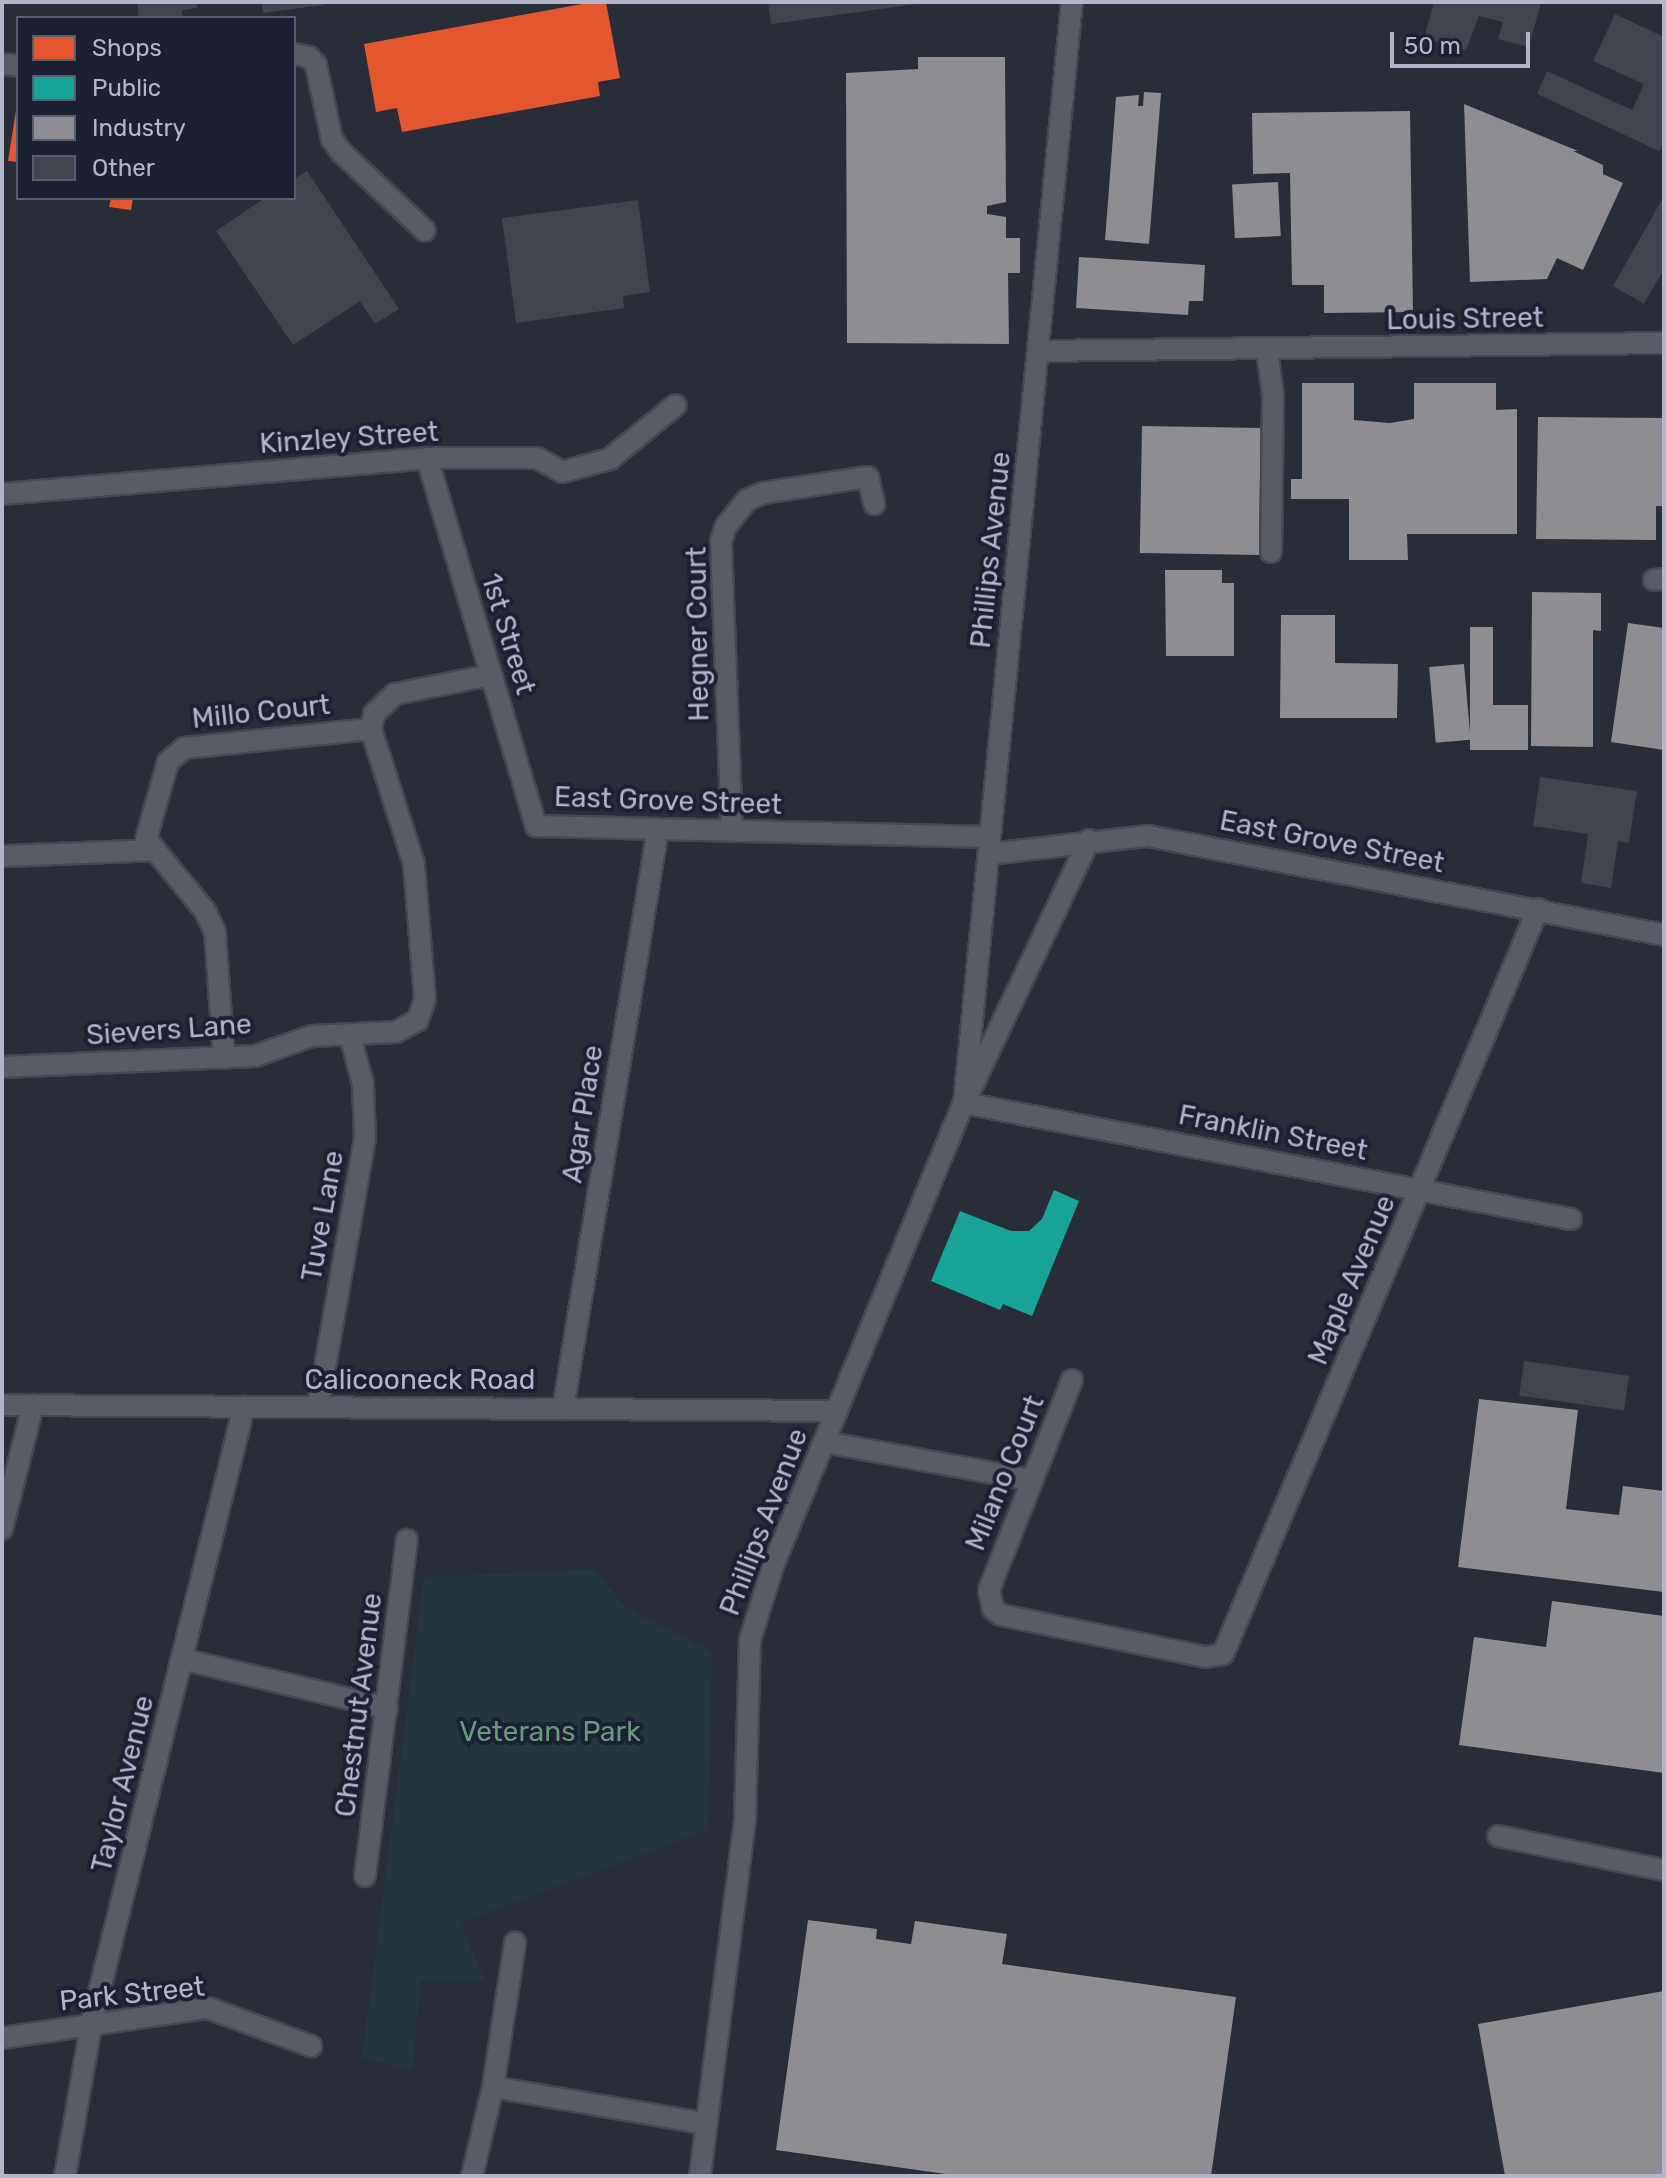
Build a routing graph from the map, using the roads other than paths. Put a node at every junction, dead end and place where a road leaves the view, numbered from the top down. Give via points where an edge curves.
1 (1072, 2) edge
2 (296, 54) edge
3 (425, 231) dead end
4 (1664, 343) edge
5 (1267, 349) junction
6 (1038, 351) junction
7 (676, 405) dead end
8 (427, 458) junction
9 (2, 494) edge
10 (874, 504) dead end
11 (1271, 552) dead end
12 (491, 675) junction
13 (371, 729) junction
14 (536, 826) joint
15 (658, 829) junction
16 (732, 831) junction
17 (1089, 840) junction
18 (990, 846) junction
19 (156, 850) junction
20 (2, 856) edge
21 (1538, 909) junction
22 (1664, 935) edge
23 (350, 1035) junction
24 (224, 1058) junction
25 (2, 1067) edge
26 (964, 1103) junction
27 (1420, 1190) junction
28 (1571, 1219) dead end
29 (1072, 1380) dead end
30 (2, 1405) edge
31 (33, 1405) junction
32 (244, 1407) junction
33 (318, 1407) junction
34 (563, 1409) junction
35 (837, 1411) junction
36 (824, 1442) junction
37 (1032, 1480) junction
38 (2, 1529) edge
39 (407, 1540) dead end
40 (990, 1587) joint
41 (182, 1659) junction
42 (387, 1708) junction
43 (1498, 1836) dead end
44 (1664, 1870) edge
45 (365, 1876) dead end
46 (515, 1943) dead end
47 (91, 2025) junction
48 (2, 2038) edge
49 (311, 2046) dead end
50 (493, 2087) junction
51 (707, 2124) junction
52 (65, 2176) edge
53 (472, 2176) edge
54 (700, 2176) edge

1 - 6 street, Phillips Avenue
2 - 3 street via 316,65 332,139 341,152
4 - 5 street, Louis Street
5 - 6 street, Louis Street
5 - 11 street via 1273,395
6 - 18 street, Phillips Avenue
7 - 8 street, Kinzley Street via 610,459 562,472 537,458
8 - 9 street, Kinzley Street
8 - 12 street, 1st Street
10 - 16 street, Hegner Court via 868,477 763,493 741,506 726,526 721,541
12 - 13 street, Millo Court via 395,694 374,714
12 - 14 street, 1st Street
13 - 19 street, Millo Court via 184,748 168,762 146,839
13 - 23 street, Sievers Lane via 414,864 425,999 409,1028
14 - 15 street, East Grove Street
15 - 16 street, East Grove Street
15 - 34 street, Agar Place
16 - 18 street, East Grove Street
17 - 18 street, East Grove Street
17 - 21 street, East Grove Street via 1148,836
17 - 26 street, Phillips Avenue
18 - 26 street, Phillips Avenue
19 - 20 street
19 - 24 street via 205,911 215,932
21 - 22 street, East Grove Street
21 - 27 street, Maple Avenue
23 - 24 street, Sievers Lane via 312,1036 255,1056
23 - 33 street, Tuve Lane via 363,1084 365,1139
24 - 25 street, Sievers Lane
26 - 27 street, Franklin Street
26 - 35 street, Phillips Avenue
27 - 28 street, Franklin Street
27 - 40 street, Maple Avenue via 1223,1654 1206,1657 1001,1615 989,1600
29 - 37 street, Milano Court
30 - 31 street, Calicooneck Road
31 - 32 street, Calicooneck Road
31 - 38 street
32 - 33 street, Calicooneck Road
32 - 41 street, Taylor Avenue
33 - 34 street, Calicooneck Road
34 - 35 street, Calicooneck Road
35 - 36 street, Phillips Avenue
36 - 37 street
36 - 51 street, Phillips Avenue via 774,1563 750,1640 745,1818
37 - 40 street, Milano Court
39 - 42 street, Chestnut Avenue
41 - 42 street
41 - 47 street, Taylor Avenue
42 - 45 street, Chestnut Avenue
43 - 44 street
46 - 50 street
47 - 48 street, Park Street
47 - 49 street, Park Street via 208,2008
47 - 52 street, Taylor Avenue
50 - 51 street
50 - 53 street
51 - 54 street, Phillips Avenue

